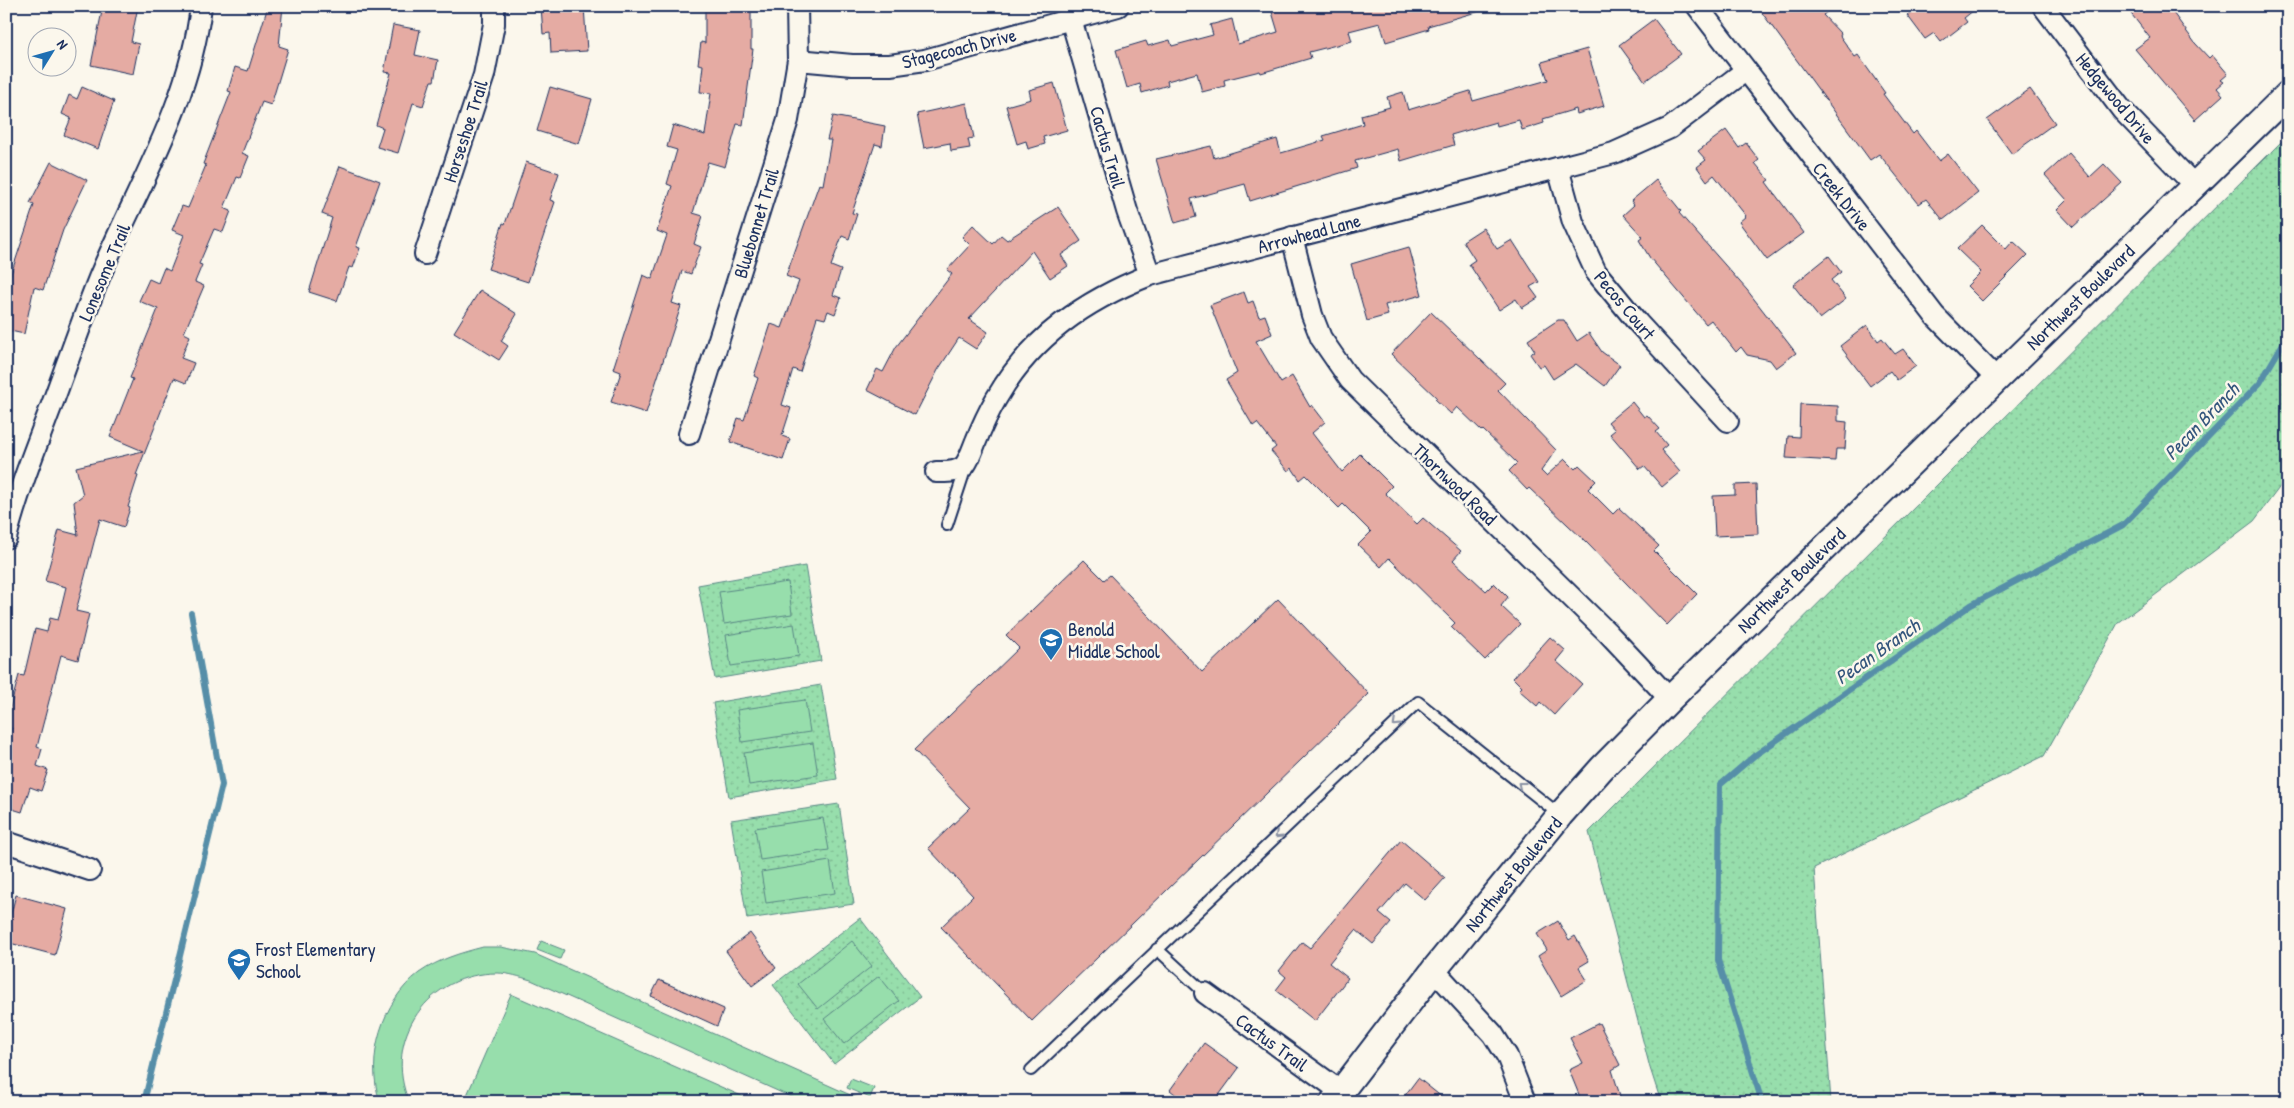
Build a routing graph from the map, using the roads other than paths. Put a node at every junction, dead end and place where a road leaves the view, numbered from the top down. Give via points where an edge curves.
1 (201, 6) edge
2 (494, 6) edge
3 (797, 6) edge
4 (1118, 6) edge
5 (1697, 6) edge
6 (2043, 6) edge
7 (1071, 19) junction
8 (798, 60) junction
9 (1745, 71) junction
10 (2284, 97) edge
11 (1558, 168) junction
12 (2194, 185) junction
13 (1292, 237) junction
14 (425, 254) dead end
15 (1150, 274) junction
16 (1997, 379) junction
17 (1728, 421) dead end
18 (689, 434) dead end
19 (968, 460) junction
20 (936, 472) dead end
21 (947, 525) dead end
22 (6, 538) edge
23 (1670, 699) junction
24 (1560, 815) junction
25 (6, 842) edge
26 (90, 870) dead end
27 (1157, 949) junction
28 (1434, 970) junction
29 (1205, 993) joint
30 (1031, 1070) dead end
31 (1337, 1097) edge
32 (1525, 1102) edge

1 - 22 street, Lonesome Trail via 181,90 147,177 99,277 36,446
2 - 14 street, Horseshoe Trail via 494,24 484,74
3 - 8 street, Bluebonnet Trail
4 - 7 street, Stagecoach Drive
5 - 9 street, Creek Drive
6 - 12 street, Hedgewood Drive via 2122,110
7 - 8 street, Stagecoach Drive via 925,60 890,65 852,65
7 - 15 street, Cactus Trail via 1127,211
8 - 18 street, Bluebonnet Trail via 788,120
9 - 11 street, Arrowhead Lane via 1670,128 1614,153
9 - 16 street, Creek Drive via 1935,316
10 - 12 street, Northwest Boulevard
11 - 13 street, Arrowhead Lane
11 - 17 street, Pecos Court via 1573,222 1596,272
12 - 16 street, Northwest Boulevard
13 - 15 street, Arrowhead Lane
13 - 23 street, Thornwood Road via 1321,338 1350,380 1601,626
15 - 19 street, Arrowhead Lane via 1085,306 1046,336 1006,383
16 - 23 street, Northwest Boulevard
19 - 20 street via 956,471
19 - 21 lane
23 - 24 street, Northwest Boulevard
24 -> 27 lane via 1418,702
24 - 28 street, Northwest Boulevard
25 - 26 street
27 - 29 lane
27 - 30 lane
28 - 31 street, Northwest Boulevard
28 - 32 street via 1493,1034 1507,1056
29 - 31 street, Cactus Trail

